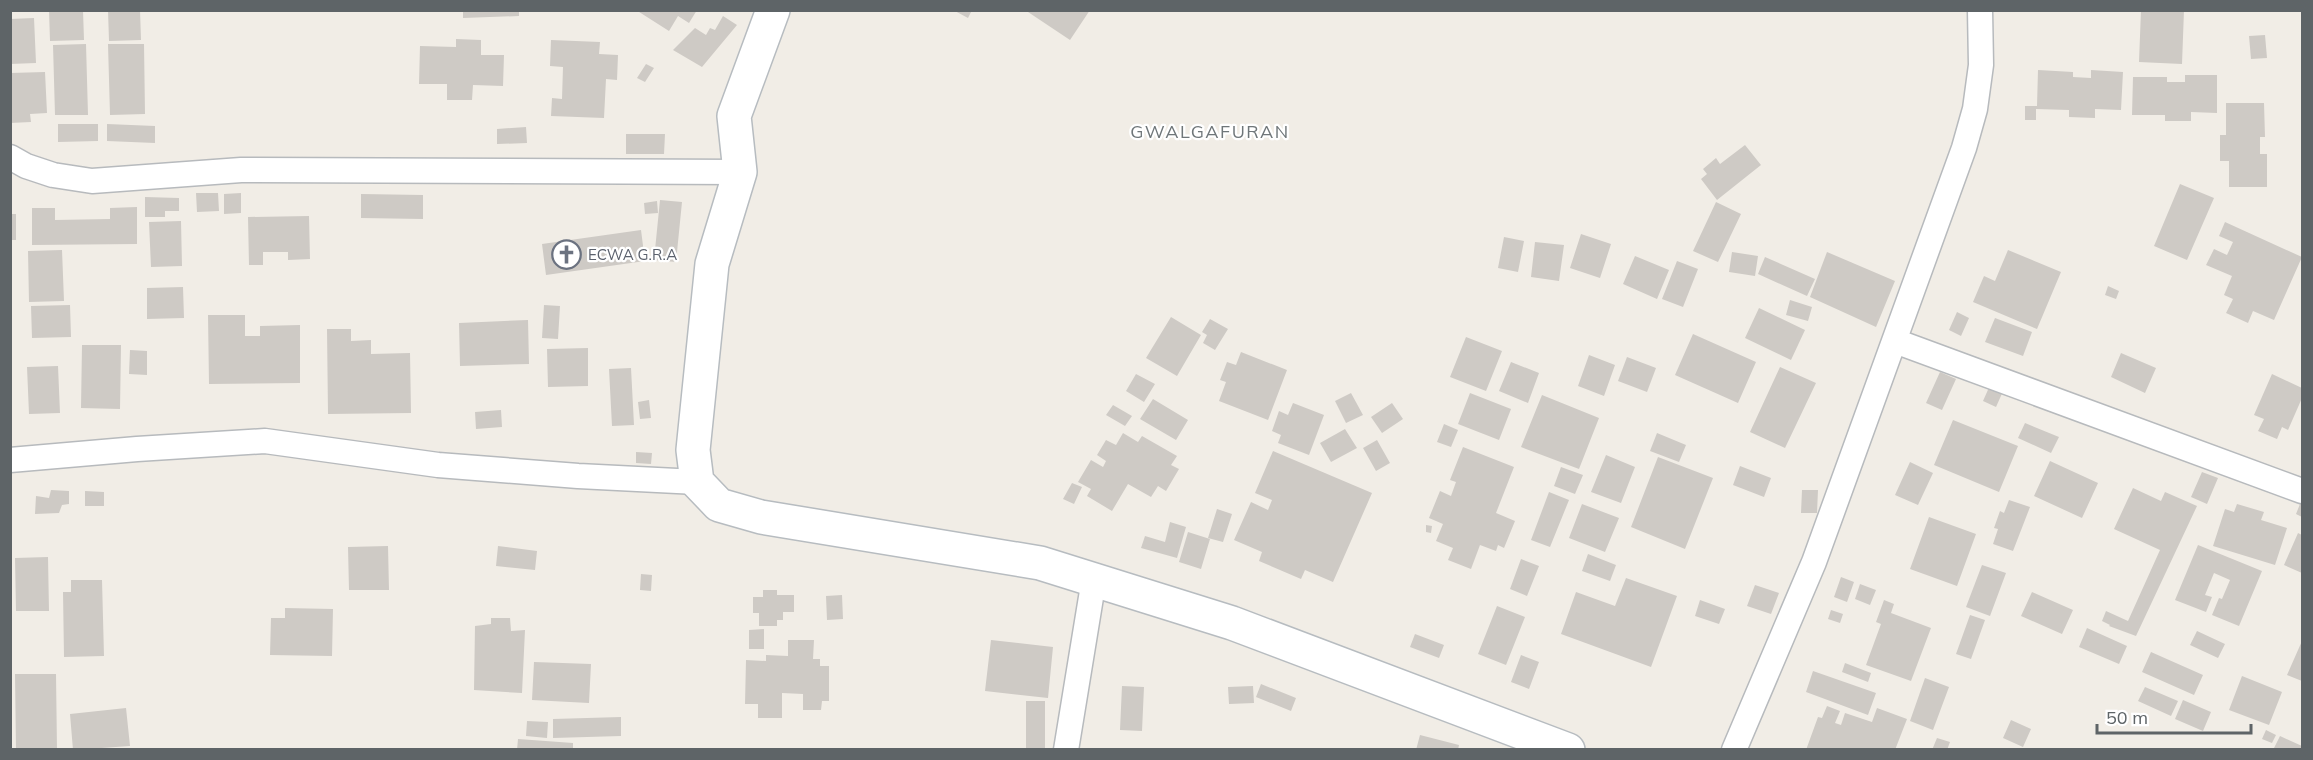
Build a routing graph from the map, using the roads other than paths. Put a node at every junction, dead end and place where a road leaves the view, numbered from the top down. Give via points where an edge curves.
1 (773, 10) edge
2 (1980, 10) edge
3 (10, 157) edge
4 (740, 172) junction
5 (1895, 341) junction
6 (10, 460) edge
7 (697, 482) junction
8 (2302, 491) edge
9 (1094, 579) junction
10 (1066, 750) edge
11 (1568, 750) edge
12 (1734, 750) edge

1 - 4 street via 734,116
2 - 5 street via 1981,65 1975,109
3 - 4 street via 53,175 92,182 241,170
4 - 7 street via 712,264 693,450
5 - 8 street
5 - 12 street via 1815,562
6 - 7 street via 265,441 438,465
7 - 9 street via 719,506 761,517 1040,562
9 - 10 street
9 - 11 street via 1232,623

